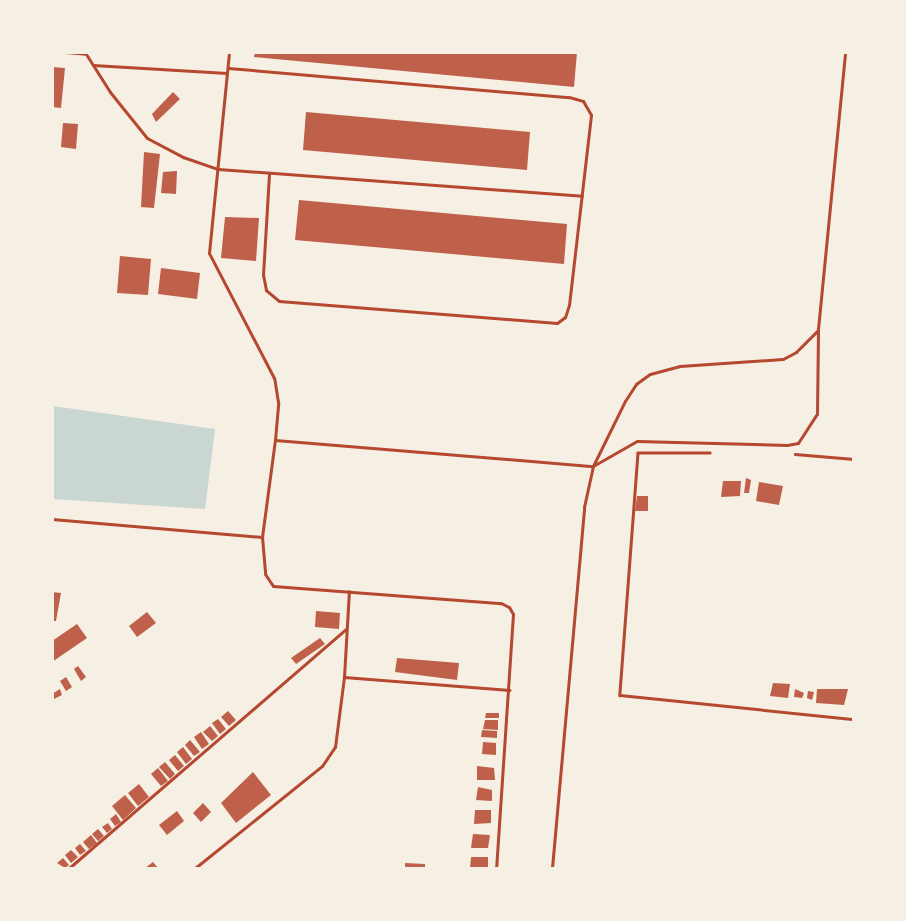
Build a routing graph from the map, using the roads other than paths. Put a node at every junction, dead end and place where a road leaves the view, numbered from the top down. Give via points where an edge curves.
1 (65, 52) edge
2 (229, 52) edge
3 (844, 52) edge
4 (86, 53) edge
5 (92, 65) junction
6 (228, 68) junction
7 (227, 73) junction
8 (218, 169) junction
9 (269, 173) junction
10 (582, 196) junction
11 (818, 329) junction
12 (275, 440) junction
13 (593, 466) junction
14 (52, 519) edge
15 (262, 537) junction
16 (349, 591) junction
17 (346, 629) junction
18 (344, 677) junction
19 (509, 690) junction
20 (69, 868) edge
21 (195, 868) edge
22 (496, 868) edge
23 (552, 868) edge

1 - 4 lane
2 - 6 lane
3 - 11 lane
4 - 5 lane
5 - 7 lane
5 - 8 lane via 147,138 183,157
6 - 7 lane
6 - 10 lane via 569,96 583,101 591,115
7 - 8 lane
8 - 9 lane
8 - 12 lane via 210,253 274,378 278,402
9 - 10 lane
9 - 10 lane via 264,275 266,290 279,301 557,323 565,317 569,305
11 - 13 lane via 796,352 782,359 680,366 650,374 636,384 625,401
11 - 13 lane via 816,414 798,443 637,441
12 - 13 lane
12 - 15 lane
13 - 23 lane via 583,517
14 - 15 lane
15 - 16 lane via 265,574 273,586
16 - 17 lane
16 - 19 lane via 501,603 509,607 512,614
17 - 18 lane
17 - 20 lane
18 - 19 lane
18 - 21 lane via 339,736 330,756
19 - 22 lane

